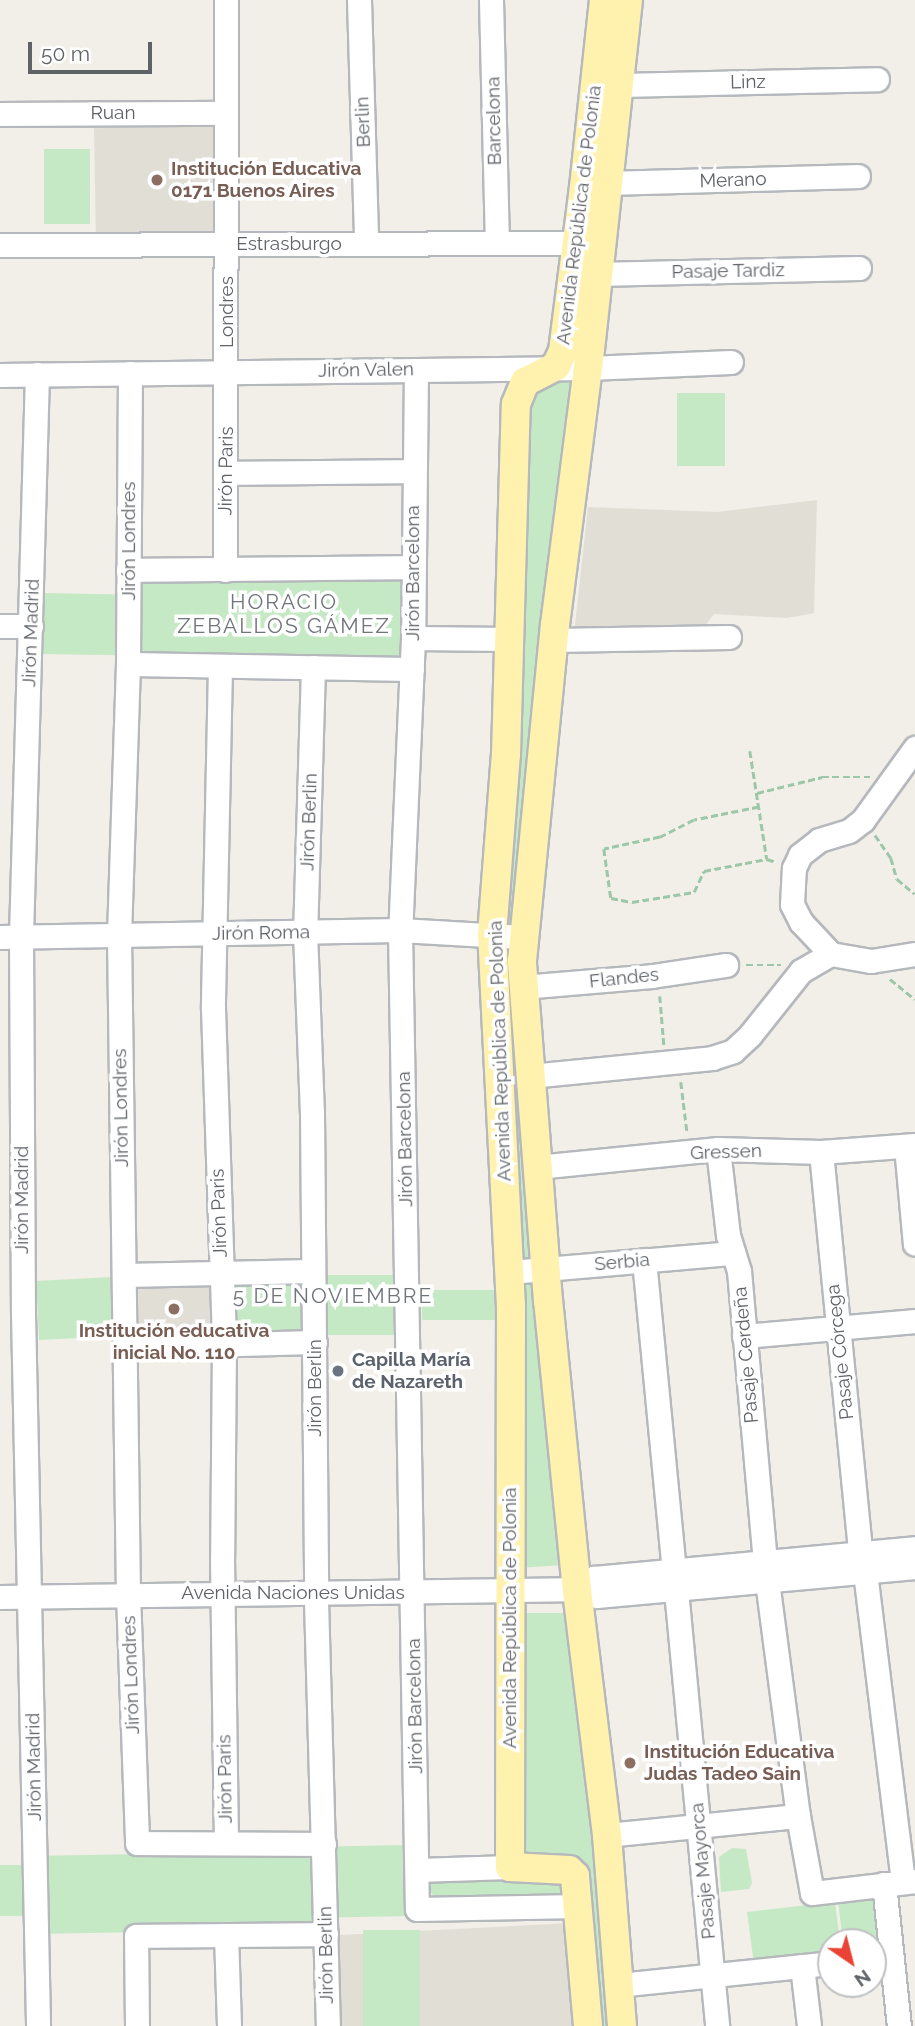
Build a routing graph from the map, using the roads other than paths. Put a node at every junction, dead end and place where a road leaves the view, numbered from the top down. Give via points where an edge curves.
1 (226, 0) edge
2 (359, 0) edge
3 (491, 0) edge
4 (604, 0) edge
5 (628, 0) edge
6 (877, 79) dead end
7 (620, 85) junction
8 (225, 113) junction
9 (0, 114) edge
10 (858, 176) dead end
11 (609, 183) junction
12 (366, 243) junction
13 (497, 243) junction
14 (577, 243) junction
15 (227, 244) junction
16 (0, 245) edge
17 (859, 268) dead end
18 (597, 274) junction
19 (732, 362) dead end
20 (556, 366) junction
21 (587, 368) junction
22 (416, 370) junction
23 (227, 372) junction
24 (130, 373) junction
25 (37, 374) junction
26 (0, 375) edge
27 (414, 471) junction
28 (226, 473) junction
29 (412, 568) junction
30 (128, 570) junction
31 (225, 570) junction
32 (0, 626) edge
33 (31, 626) junction
34 (729, 637) dead end
35 (413, 638) junction
36 (509, 639) junction
37 (553, 640) junction
38 (128, 664) junction
39 (220, 666) junction
40 (313, 667) junction
41 (412, 670) junction
42 (915, 748) edge
43 (400, 930) junction
44 (305, 932) junction
45 (119, 935) junction
46 (214, 935) junction
47 (492, 935) junction
48 (10, 937) edge
49 (522, 937) junction
50 (831, 954) junction
51 (915, 954) edge
52 (726, 965) road end
53 (522, 987) junction
54 (530, 1076) junction
55 (911, 1146) edge
56 (718, 1149) junction
57 (821, 1152) junction
58 (537, 1167) junction
59 (915, 1244) edge
60 (733, 1252) junction
61 (545, 1259) junction
62 (644, 1260) junction
63 (509, 1263) junction
64 (312, 1270) junction
65 (220, 1272) junction
66 (124, 1275) junction
67 (915, 1321) edge
68 (838, 1328) junction
69 (744, 1336) junction
70 (315, 1342) junction
71 (223, 1344) junction
72 (127, 1347) junction
73 (915, 1548) edge
74 (863, 1563) junction
75 (915, 1567) edge
76 (766, 1572) junction
77 (675, 1580) junction
78 (582, 1589) junction
79 (509, 1592) junction
80 (316, 1593) junction
81 (413, 1593) junction
82 (128, 1594) junction
83 (222, 1594) junction
84 (31, 1596) junction
85 (0, 1597) edge
86 (904, 1804) edge
87 (798, 1816) junction
88 (699, 1826) junction
89 (607, 1835) junction
90 (226, 1843) junction
91 (324, 1844) junction
92 (510, 1867) junction
93 (417, 1870) junction
94 (901, 1883) edge
95 (579, 1906) junction
96 (326, 1934) junction
97 (226, 1935) junction
98 (887, 1938) edge
99 (817, 1964) edge
100 (802, 1966) junction
101 (712, 1976) junction
102 (887, 1977) edge
103 (619, 1986) junction
104 (38, 2026) edge
105 (137, 2026) edge
106 (229, 2026) edge
107 (328, 2026) edge
108 (589, 2026) edge
109 (622, 2026) edge
110 (717, 2026) edge
111 (809, 2026) edge
112 (899, 2026) edge

1 - 8 street, Londres
2 - 12 street, Berlin
3 - 13 street, Barcelona
4 - 14 main road, Avenida República de Polonia
5 - 7 main road, Avenida República de Polonia
6 - 7 street, Linz
7 - 11 main road, Avenida República de Polonia
8 - 9 street, Ruan
8 - 15 street, Londres
10 - 11 street, Merano
11 - 18 main road, Avenida República de Polonia
12 - 13 street, Estrasburgo
12 - 15 street, Estrasburgo
13 - 14 street, Estrasburgo
14 - 20 main road, Avenida República de Polonia via 563,351
15 - 16 street, Estrasburgo
15 - 23 street, Londres
17 - 18 street, Pasaje Tardiz
18 - 21 main road, Avenida República de Polonia
19 - 21 street, Jirón Valen
20 - 21 street, Jirón Valen
20 - 22 street, Jirón Valen
20 - 36 main road, Avenida República de Polonia via 526,382 516,404
21 - 37 main road, Avenida República de Polonia
22 - 23 street, Jirón Valen
22 - 27 street, Jirón Barcelona
23 - 24 street, Jirón Valen
23 - 28 street, Jirón Paris
24 - 25 street, Jirón Valen
24 - 30 street, Jirón Londres
25 - 26 street, Jirón Valen
25 - 33 street, Jirón Madrid
27 - 28 street
27 - 29 street, Jirón Barcelona
28 - 31 street, Jirón Paris
29 - 31 street
29 - 35 street, Jirón Barcelona
30 - 31 street
30 - 38 street, Jirón Londres
32 - 33 street
33 - 48 street, Jirón Madrid
34 - 37 street
35 - 36 street
35 - 41 street, Jirón Barcelona
36 - 47 main road, Avenida República de Polonia via 506,755
37 - 49 main road, Avenida República de Polonia
38 - 39 street
38 - 45 street, Jirón Londres
39 - 40 street
39 - 46 street, Jirón Paris
40 - 41 street
40 - 44 street, Jirón Berlin
41 - 43 street, Jirón Barcelona
42 - 50 street via 863,820 849,831 819,839 800,855 794,868 792,904 801,922
43 - 44 street, Jirón Roma
43 - 47 street, Jirón Roma
43 - 81 street, Jirón Barcelona
44 - 46 street, Jirón Roma
44 - 64 street, Jirón Berlin
45 - 46 street, Jirón Roma
45 - 48 street, Jirón Roma
45 - 66 street, Jirón Londres
46 - 65 street, Jirón Paris
47 - 49 street, Jirón Roma
47 - 63 main road, Avenida República de Polonia
48 - 84 street, Jirón Madrid
49 - 53 main road, Avenida República de Polonia
50 - 51 street via 871,961
50 - 54 street via 801,971 733,1051 712,1058
52 - 53 street, Flandes
53 - 54 main road, Avenida República de Polonia
54 - 58 main road, Avenida República de Polonia
55 - 57 street, Gressen
55 - 59 street
56 - 57 street, Gressen
56 - 58 street, Gressen
56 - 60 street, Pasaje Cerdeña
57 - 68 street, Pasaje Córcega
58 - 61 main road, Avenida República de Polonia
60 - 62 street, Serbia
60 - 69 street, Pasaje Cerdeña
61 - 62 street, Serbia
61 - 63 main road
61 - 78 main road, Avenida República de Polonia
62 - 77 street, Pasaje Mayorca
63 - 79 main road, Avenida República de Polonia
64 - 65 street
64 - 70 street, Jirón Berlin
65 - 66 street
65 - 71 street, Jirón Paris
66 - 72 street, Jirón Londres
67 - 68 street
68 - 69 street
68 - 74 street, Pasaje Córcega
69 - 76 street, Pasaje Cerdeña
70 - 71 street
70 - 80 street, Jirón Berlin
71 - 72 street
71 - 83 street, Jirón Paris
72 - 82 street, Jirón Londres
73 - 74 street, Avenida Naciones Unidas
74 - 75 street, Avenida Naciones Unidas
74 - 76 street, Avenida Naciones Unidas
74 - 86 street, Pasaje Córcega
76 - 77 street, Avenida Naciones Unidas
76 - 87 street, Pasaje Cerdeña
77 - 78 street, Avenida Naciones Unidas via 597,1596
77 - 88 street, Pasaje Mayorca
78 - 79 street, Avenida Naciones Unidas
78 - 89 main road, Avenida República de Polonia
79 - 81 street, Avenida Naciones Unidas
79 - 92 main road, Avenida República de Polonia
80 - 81 street, Avenida Naciones Unidas
80 - 83 street, Avenida Naciones Unidas
80 - 91 street, Jirón Berlin
81 - 93 street, Jirón Barcelona
82 - 83 street, Avenida Naciones Unidas
82 - 84 street, Avenida Naciones Unidas
82 - 90 street, Jirón Londres via 137,1843
83 - 90 street, Jirón Paris
84 - 85 street, Avenida Naciones Unidas
84 - 104 street, Jirón Madrid
86 - 94 street, Pasaje Córcega
87 - 88 street
87 - 94 street, Pasaje Cerdeña via 812,1893
88 - 89 street
88 - 101 street, Pasaje Mayorca
89 - 103 main road, Avenida República de Polonia
90 - 91 street
91 - 96 street, Jirón Berlin
92 - 93 street
92 - 95 main road via 569,1870 575,1876
93 - 95 street, Jirón Barcelona via 417,1909
94 - 98 street, Pasaje Córcega
95 - 108 main road
96 - 97 street
96 - 107 street, Jirón Berlin
97 - 105 street via 136,1936
97 - 106 street
99 - 100 street
100 - 101 street
100 - 111 street
101 - 103 street
101 - 110 street, Pasaje Mayorca
102 - 112 street, Pasaje Córcega
103 - 109 main road, Avenida República de Polonia

